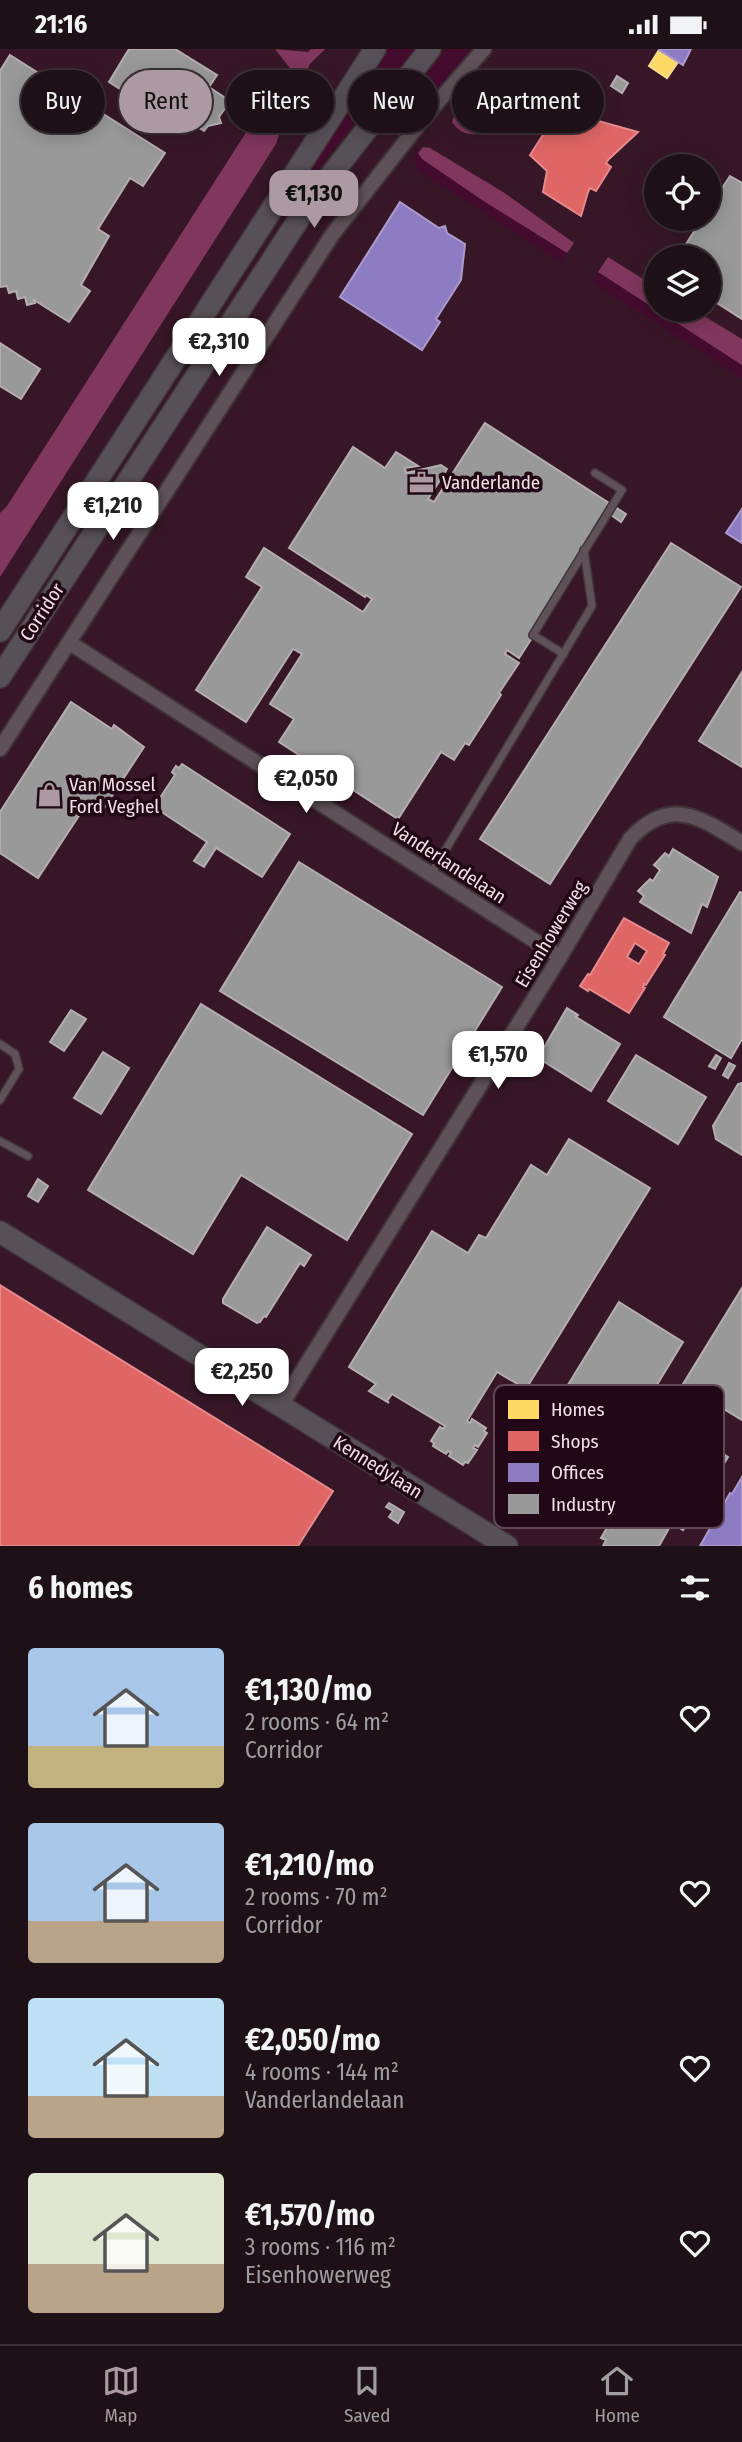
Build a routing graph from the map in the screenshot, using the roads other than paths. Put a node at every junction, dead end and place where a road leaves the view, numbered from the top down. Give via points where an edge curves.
1 (375, 49) edge
2 (484, 49) edge
3 (424, 56) edge
4 (411, 134) junction
5 (595, 473) dead end
6 (584, 550) junction
7 (0, 631) edge
8 (70, 643) junction
9 (564, 654) junction
10 (0, 677) edge
11 (0, 749) edge
12 (742, 843) edge
13 (431, 874) junction
14 (560, 957) junction
15 (0, 1044) edge
16 (0, 1100) edge
17 (0, 1141) edge
18 (28, 1156) dead end
19 (0, 1232) edge
20 (281, 1407) junction
21 (507, 1546) edge

1 - 7 main road, Corridor
2 - 4 street, Corridor
3 - 4 street, Corridor
3 - 10 main road, Corridor via 312,199
4 - 8 street, Corridor via 332,235
5 - 6 lane via 622,490
6 - 9 lane via 592,606
6 - 9 lane via 533,635
8 - 11 street, Corridor
8 - 13 street, Vanderlandelaan
9 - 13 lane
12 - 14 street, Eisenhowerweg via 686,814 644,824 630,839
13 - 14 street, Vanderlandelaan
14 - 20 street, Eisenhowerweg
15 - 16 lane via 15,1054 19,1069
17 - 18 lane
19 - 20 main road, Kennedylaan
20 - 21 main road, Kennedylaan

